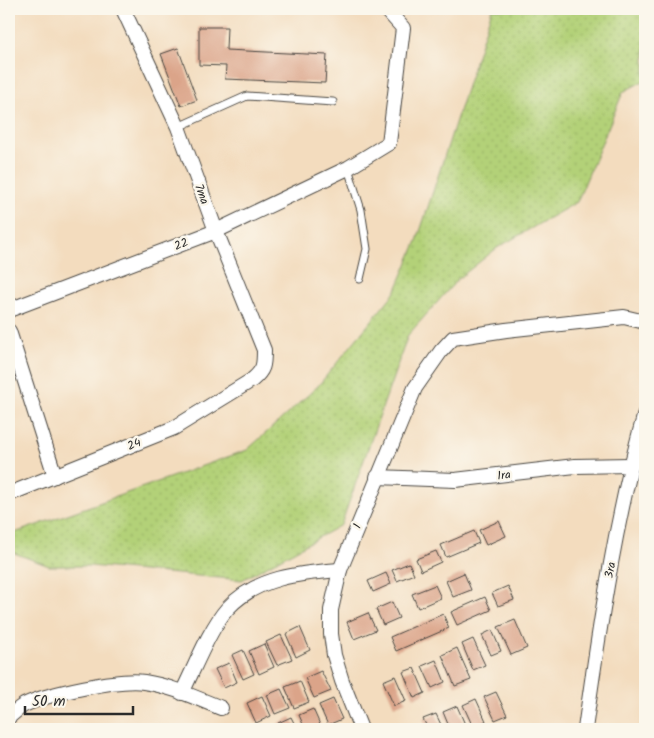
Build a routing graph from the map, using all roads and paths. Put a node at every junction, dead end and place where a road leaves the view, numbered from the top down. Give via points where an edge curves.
1 (123, 9) edge
2 (386, 9) edge
3 (333, 102) dead end
4 (178, 127) junction
5 (348, 168) junction
6 (216, 231) junction
7 (360, 279) dead end
8 (9, 310) edge
9 (645, 322) edge
10 (9, 331) edge
11 (252, 380) joint
12 (645, 413) edge
13 (630, 465) junction
14 (55, 476) junction
15 (377, 477) junction
16 (9, 494) edge
17 (340, 570) junction
18 (182, 693) junction
19 (221, 708) dead end
20 (9, 717) edge
21 (362, 729) edge
22 (585, 729) edge

1 - 4 street, 7ma
2 - 5 street, 22 via 403,28 389,143
3 - 4 lane via 247,96
4 - 6 street, 7ma
5 - 6 street, 22
5 - 7 lane via 361,210 367,249
6 - 8 street, 22
6 - 11 street, 7ma via 264,350 264,367
9 - 15 street, 1 via 624,317 453,338 415,388
10 - 14 street
11 - 14 street, 24 via 174,428
12 - 13 street, 3ra
13 - 15 street, 1ra via 575,466 455,480
13 - 22 street, 3ra via 600,623
14 - 16 street, 24
15 - 17 street, 1
17 - 18 street via 285,577 245,594 227,610 210,636
17 - 21 street, 1 via 331,610 331,634 342,681
18 - 19 street
18 - 20 street via 142,681 115,682 45,697 22,706

